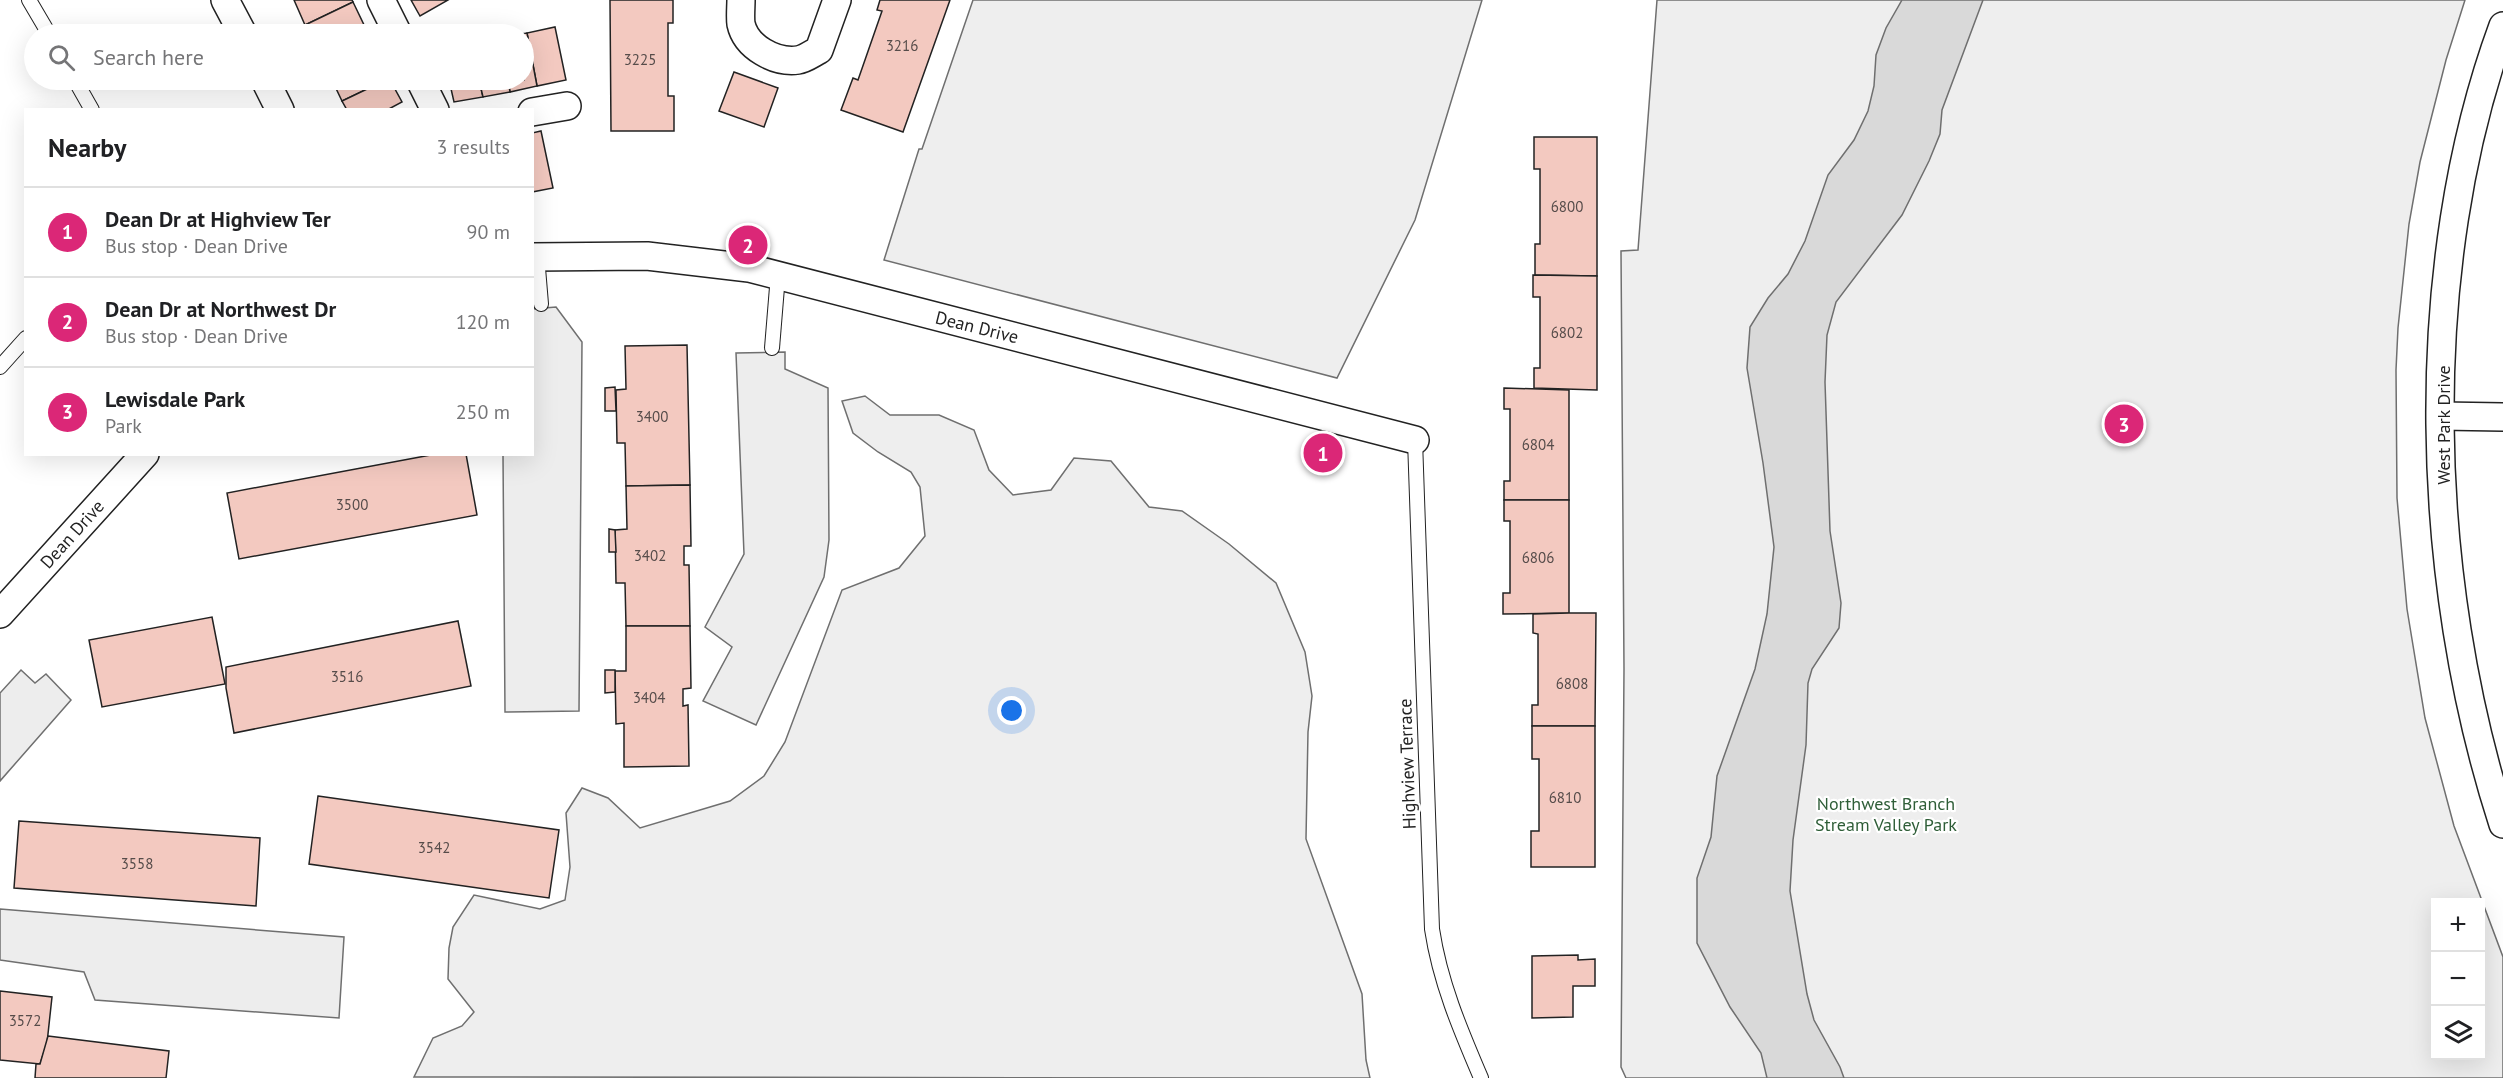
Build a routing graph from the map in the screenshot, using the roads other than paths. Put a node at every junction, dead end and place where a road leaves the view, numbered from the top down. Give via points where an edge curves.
1 (29, 0) edge
2 (225, 0) edge
3 (381, 0) edge
4 (741, 0) edge
5 (837, 0) edge
6 (43, 24) edge
7 (238, 24) edge
8 (393, 24) edge
9 (2503, 26) edge
10 (81, 90) edge
11 (270, 90) edge
12 (425, 90) edge
13 (567, 106) dead end
14 (91, 108) edge
15 (279, 108) edge
16 (434, 108) edge
17 (534, 112) edge
18 (535, 257) edge
19 (778, 275) junction
20 (541, 304) dead end
21 (24, 340) edge
22 (772, 348) dead end
23 (0, 367) edge
24 (2441, 416) junction
25 (2503, 417) edge
26 (1415, 440) joint
27 (143, 456) edge
28 (0, 614) edge
29 (2503, 824) edge
30 (1481, 1078) edge

1 - 6 lane
2 - 7 street
3 - 8 street
4 - 5 street via 741,26 752,45 786,60 800,60 819,50
9 - 24 street, West Park Drive via 2477,111 2452,238
10 - 14 lane
11 - 15 street
12 - 16 street
13 - 17 street
18 - 19 street, Dean Drive via 647,256
18 - 20 lane
19 - 22 lane
19 - 26 street, Dean Drive
21 - 23 lane
24 - 25 street
24 - 29 street, West Park Drive via 2446,538 2457,628 2490,783
26 - 30 lane, Highview Terrace via 1432,929 1451,1006
27 - 28 street, Dean Drive

